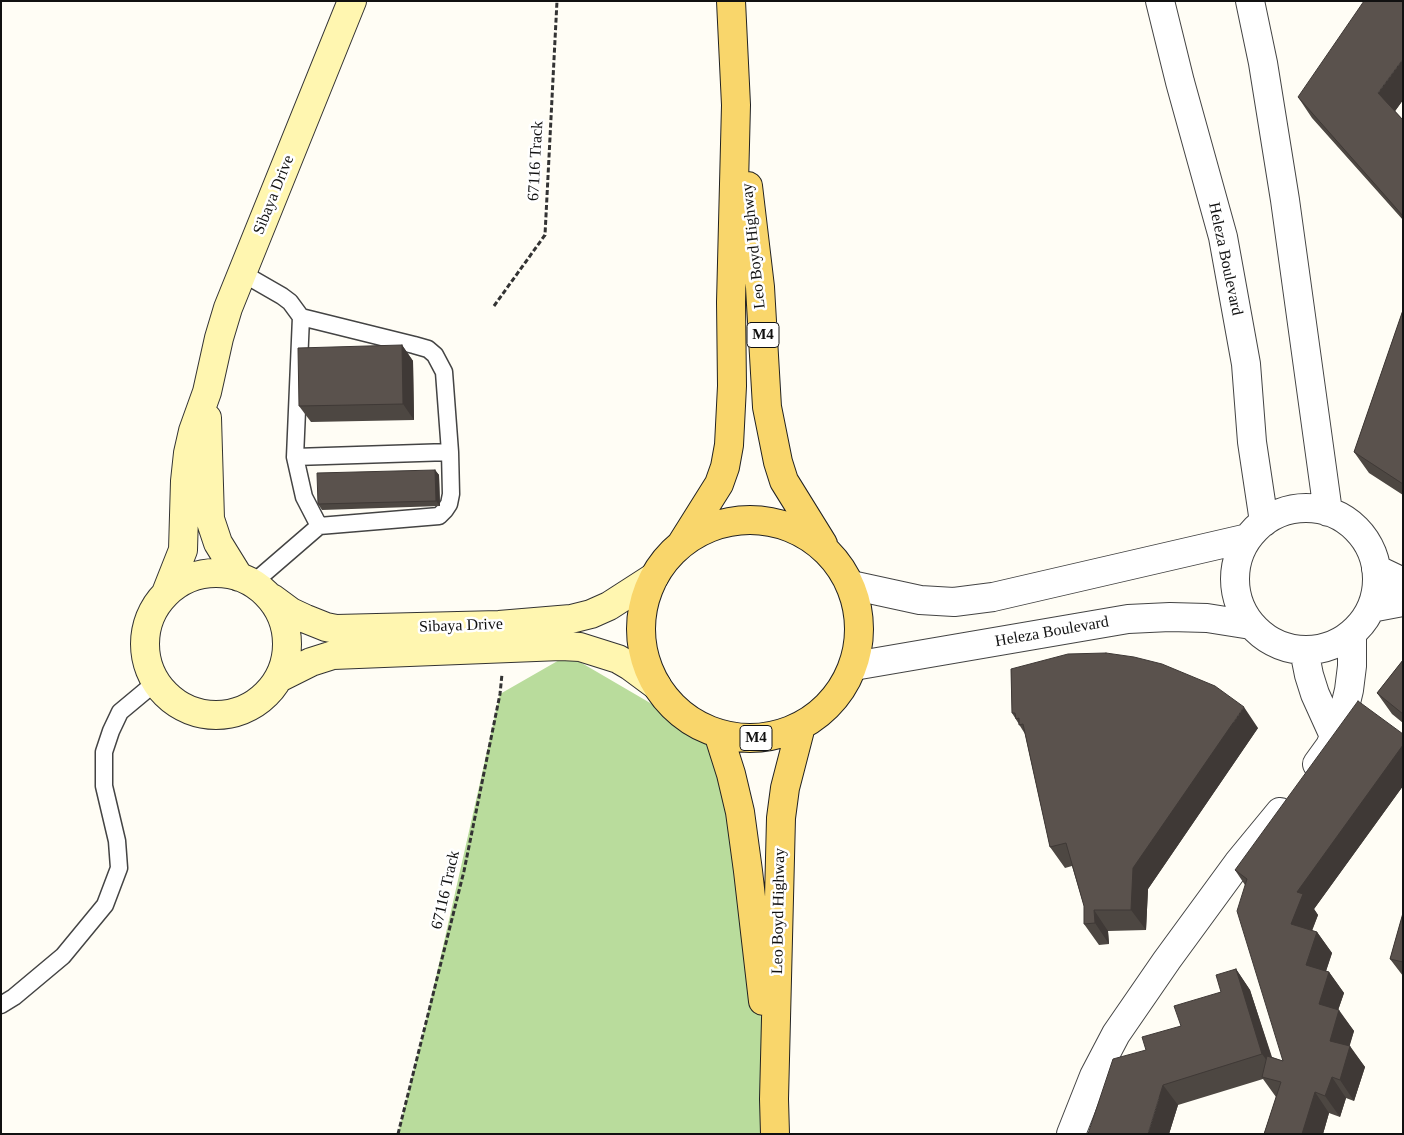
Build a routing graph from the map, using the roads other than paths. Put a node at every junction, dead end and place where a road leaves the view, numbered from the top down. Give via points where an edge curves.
1 (352, 1) edge
2 (731, 1) edge
3 (1160, 1) edge
4 (1250, 1) edge
5 (736, 105) junction
6 (242, 273) junction
7 (301, 317) junction
8 (207, 392) junction
9 (450, 452) junction
10 (295, 457) junction
11 (1328, 512) junction
12 (319, 526) junction
13 (1256, 530) junction
14 (682, 544) junction
15 (829, 552) junction
16 (1376, 569) junction
17 (654, 577) junction
18 (1403, 582) edge
19 (253, 585) junction
20 (851, 585) junction
21 (166, 593) junction
22 (1403, 602) edge
23 (1371, 608) junction
24 (1252, 625) junction
25 (1352, 634) junction
26 (1304, 650) junction
27 (854, 666) junction
28 (279, 678) junction
29 (156, 682) junction
30 (657, 686) junction
31 (801, 726) junction
32 (718, 733) junction
33 (1334, 736) junction
34 (1, 1005) edge
35 (774, 1099) junction
36 (775, 1134) edge
37 (1071, 1134) edge

1 - 6 street, Sibaya Drive
2 - 5 main road, Leo Boyd Highway / M4
3 - 13 street, Heleza Boulevard via 1223,236 1246,364
4 - 11 street via 1285,200
5 - 14 main road, Leo Boyd Highway / M4 via 729,445 719,484
5 - 15 main road, Leo Boyd Highway / M4 via 760,287 767,407 778,462 784,481
6 - 7 lane via 282,296
6 - 8 street, Sibaya Drive via 218,338
7 - 9 lane via 414,345 435,355 444,372
7 - 10 lane
8 - 19 street, Sibaya Drive via 210,519 218,542
8 - 21 street, Sibaya Drive via 188,453 183,550
9 - 10 lane
9 - 12 lane via 451,494 449,504 439,516
10 - 12 lane via 304,497
11 - 13 street via 1306,508 1284,512
11 - 16 street via 1346,521 1360,534 1371,550
12 - 19 lane
13 - 20 street via 993,597 954,602 920,600
13 - 24 street via 1238,559 1234,582 1240,605
14 - 15 main road, Leo Boyd Highway / M4 via 722,523 768,521 790,527
14 - 17 main road, Leo Boyd Highway / M4
15 - 20 main road, Leo Boyd Highway / M4
16 - 18 street
16 - 23 street via 1376,589
17 - 19 street, Sibaya Drive via 616,602 571,619 499,625 336,629 291,612
17 - 30 main road, Leo Boyd Highway / M4 via 646,594 640,632 648,669
19 - 21 street, Sibaya Drive via 224,574 208,574 186,580
19 - 28 street, Sibaya Drive via 281,615 286,628 287,653
20 - 27 main road, Leo Boyd Highway / M4 via 860,625
21 - 29 street, Sibaya Drive via 150,617 146,630 146,657
22 - 23 street
23 - 25 street
24 - 26 street via 1273,642
24 - 27 street, Heleza Boulevard via 1207,618 1128,619
25 - 26 street via 1330,646
25 - 33 street via 1349,690
26 - 33 street via 1315,694
27 - 31 main road, Leo Boyd Highway / M4 via 835,699
28 - 29 street, Sibaya Drive via 263,698 251,706 232,713 212,715 186,709
28 - 30 street, Sibaya Drive via 311,662 333,656 561,646 600,652 630,666
29 - 34 lane via 120,712 104,752 104,786 117,841 119,868 105,905 63,956
30 - 32 main road, Leo Boyd Highway / M4 via 683,715
31 - 32 main road, Leo Boyd Highway / M4 via 761,738 739,738
31 - 35 main road, Leo Boyd Highway / M4 via 781,818
32 - 35 main road, Leo Boyd Highway / M4 via 740,812
33 - 37 street via 1298,790 1238,863 1116,1034 1094,1076
35 - 36 main road, Leo Boyd Highway / M4

